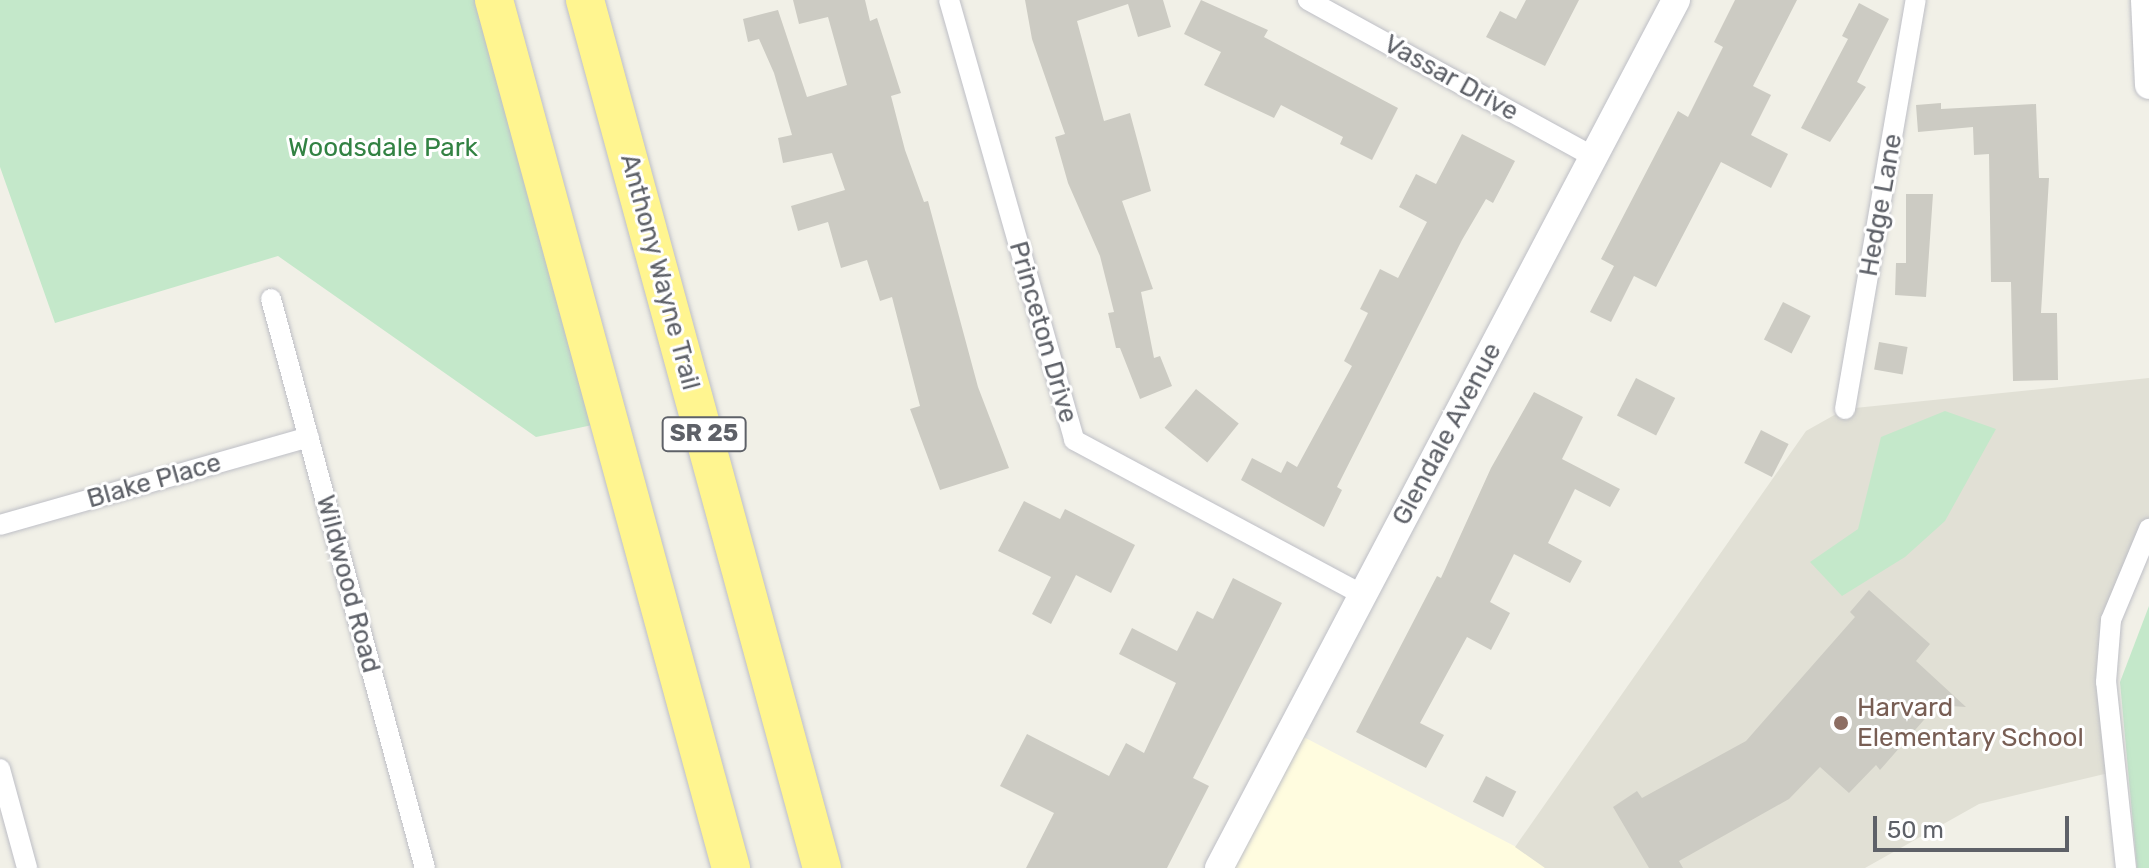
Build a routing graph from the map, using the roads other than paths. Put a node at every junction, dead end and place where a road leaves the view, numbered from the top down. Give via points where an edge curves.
1 (494, 0) edge
2 (585, 0) edge
3 (949, 0) edge
4 (1308, 0) edge
5 (1676, 0) edge
6 (1916, 0) edge
7 (2145, 0) edge
8 (2149, 85) edge
9 (1593, 157) junction
10 (271, 299) dead end
11 (1845, 409) dead end
12 (309, 437) junction
13 (0, 525) edge
14 (2149, 529) edge
15 (1363, 595) junction
16 (670, 640) junction
17 (0, 769) edge
18 (27, 868) edge
19 (425, 868) edge
20 (710, 868) edge
21 (731, 868) edge
22 (822, 868) edge
23 (1219, 868) edge
24 (2126, 868) edge

1 - 16 highway
2 - 22 highway, Anthony Wayne Trail / SR 25
3 - 15 street, Princeton Drive via 1074,440
4 - 9 street, Vassar Drive
5 - 9 street, Glendale Avenue
6 - 11 street, Hedge Lane
7 - 8 street
9 - 15 street, Glendale Avenue
10 - 12 street, Wildwood Road
12 - 13 street, Blake Place
12 - 19 street, Wildwood Road
14 - 24 street via 2111,620 2106,682
15 - 23 street, Glendale Avenue
16 - 20 highway
16 - 21 highway
17 - 18 street

